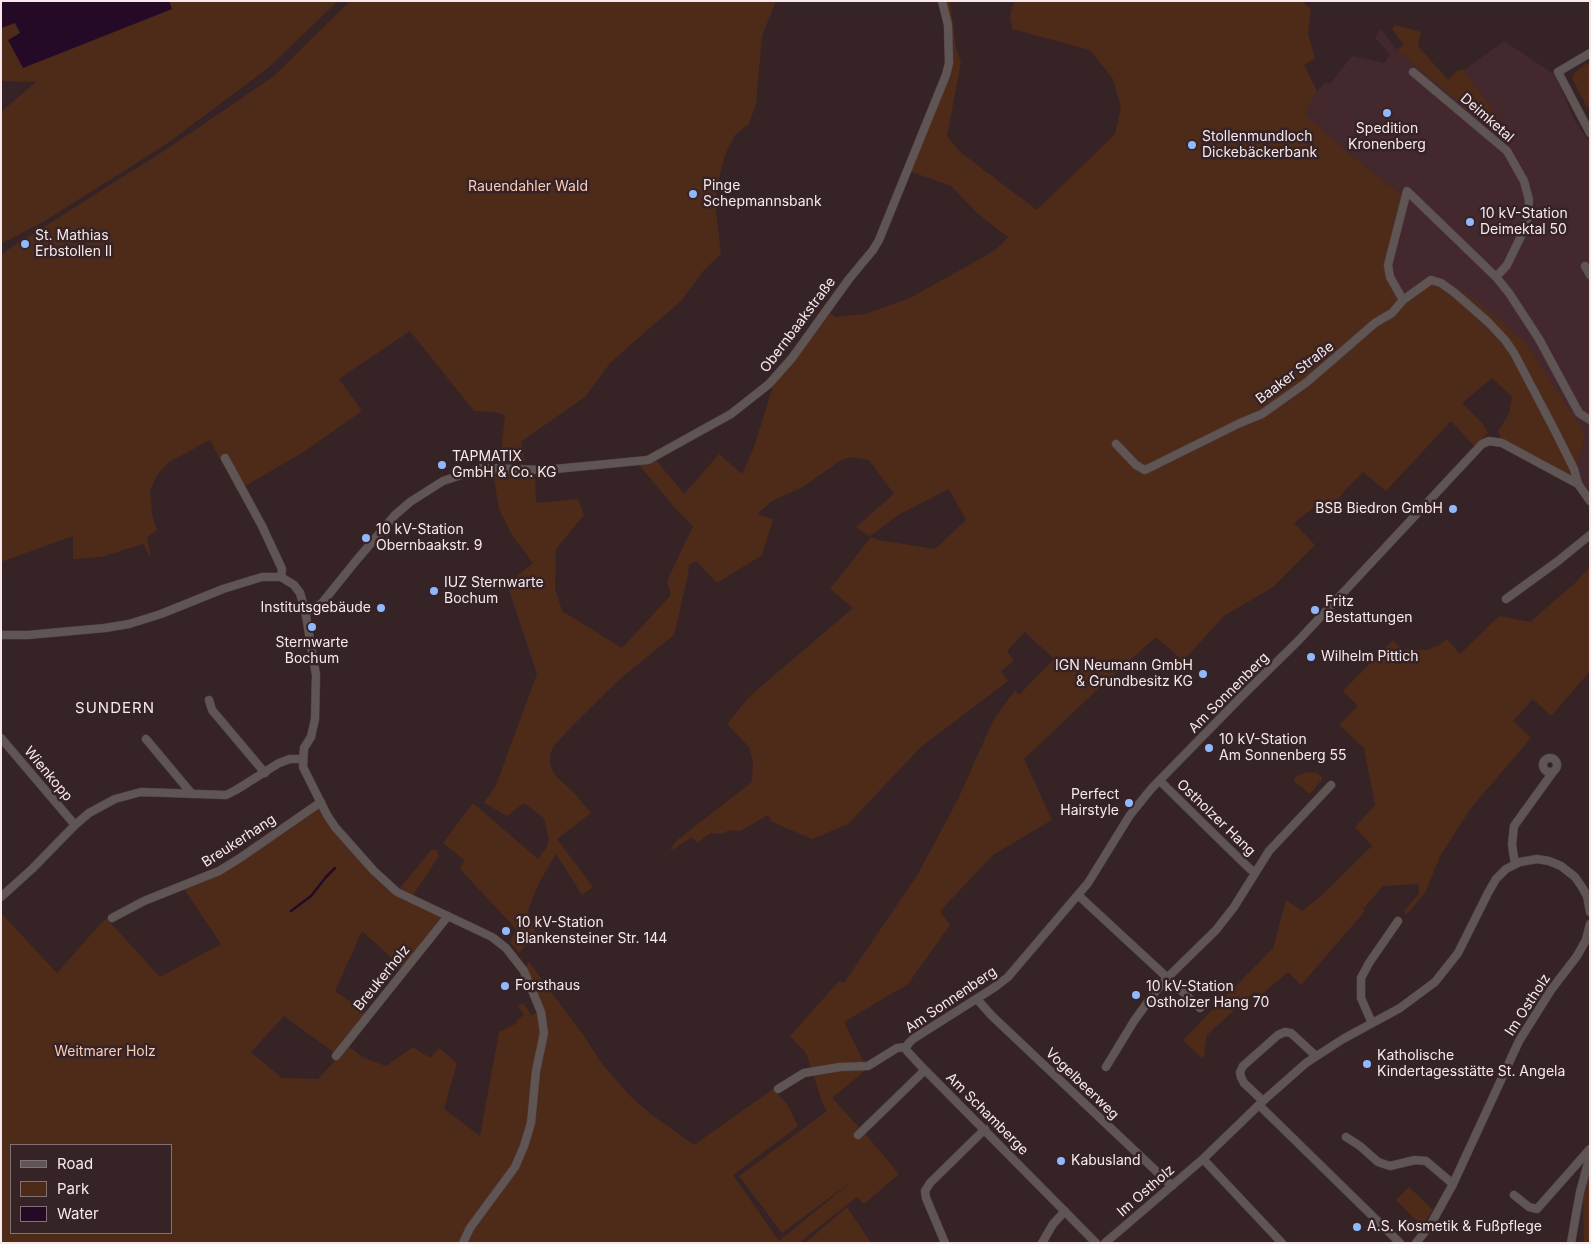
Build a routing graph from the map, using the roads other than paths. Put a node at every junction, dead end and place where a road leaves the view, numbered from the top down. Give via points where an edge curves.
1 (942, 1) edge
2 (1590, 54) edge
3 (1413, 72) dead end
4 (1590, 134) edge
5 (1584, 266) dead end
6 (1590, 275) edge
7 (1496, 277) junction
8 (1403, 300) junction
9 (1590, 420) edge
10 (1116, 444) dead end
11 (225, 458) dead end
12 (1578, 484) junction
13 (1590, 501) edge
14 (1590, 535) edge
15 (281, 576) junction
16 (1506, 599) dead end
17 (305, 613) junction
18 (1, 635) edge
19 (209, 700) dead end
20 (1, 738) edge
21 (146, 739) dead end
22 (303, 759) junction
23 (264, 772) junction
24 (1553, 772) dead end
25 (1160, 781) junction
26 (1331, 784) dead end
27 (192, 794) junction
28 (321, 802) junction
29 (75, 825) junction
30 (1515, 864) junction
31 (1255, 872) junction
32 (1078, 895) junction
33 (1, 896) edge
34 (1590, 912) edge
35 (448, 916) junction
36 (112, 918) dead end
37 (1398, 921) dead end
38 (1590, 924) edge
39 (1167, 978) junction
40 (977, 999) junction
41 (1200, 1008) dead end
42 (1372, 1023) junction
43 (906, 1046) junction
44 (336, 1056) dead end
45 (1316, 1056) junction
46 (1106, 1067) dead end
47 (925, 1070) junction
48 (778, 1089) dead end
49 (1261, 1103) junction
50 (985, 1130) junction
51 (858, 1135) dead end
52 (1346, 1137) dead end
53 (1590, 1149) edge
54 (1590, 1156) edge
55 (1203, 1159) junction
56 (1453, 1184) junction
57 (1172, 1186) junction
58 (1514, 1195) dead end
59 (1065, 1211) junction
60 (463, 1243) edge
61 (945, 1243) edge
62 (1042, 1243) edge
63 (1096, 1243) edge
64 (1105, 1243) edge
65 (1282, 1243) edge
66 (1400, 1243) edge
67 (1416, 1243) edge
68 (1571, 1243) edge

1 - 17 street, Obernbaakstraße via 948,25 949,63 946,75 879,240 769,384 731,414 648,460 545,470 482,468 443,481 395,515 322,603
2 - 4 street via 1558,72
3 - 7 street, Deimketal via 1507,151 1524,181 1529,200 1525,228 1507,265
5 - 6 street
7 - 8 street via 1407,191 1388,265 1390,277
7 - 9 street via 1539,339 1579,413
8 - 10 street, Baaker Straße via 1392,313 1321,371 1262,414 1145,470
8 - 12 street, Baaker Straße via 1431,280 1441,283 1488,322 1514,353 1574,469
11 - 15 street via 235,471 282,569
12 - 13 street, Am Sonnenberg
12 - 25 street, Am Sonnenberg via 1502,443 1489,441 1482,444 1293,646
14 - 16 street
15 - 17 street via 300,593
15 - 18 street via 236,584 128,624
17 - 22 street via 316,691 313,730 304,748
19 - 23 street via 212,710
20 - 29 street, Wienkopp
21 - 27 street
22 - 23 street via 290,759
22 - 28 street via 303,766
23 - 27 street via 226,795
24 - 30 street via 1514,826
25 - 31 street, Ostholzer Hang
25 - 32 street, Am Sonnenberg via 1130,815
26 - 31 street, Ostholzer Hang via 1269,851
27 - 29 street via 129,794 101,806
28 - 35 street via 336,828 386,883 397,892
28 - 36 street, Breukerhang via 219,871 144,901
29 - 33 street
30 - 34 street, Im Ostholz via 1537,859 1561,866 1582,887
30 - 42 street, Im Ostholz via 1493,884 1458,953 1443,973 1413,1000
31 - 39 street, Ostholzer Hang via 1220,925
32 - 39 street
32 - 40 street, Am Sonnenberg via 1008,977
35 - 44 street, Breukerholz
35 - 60 street via 499,942 513,956 531,985 544,1024 531,1123 524,1146 515,1167 470,1228
37 - 42 street via 1361,978 1360,998
38 - 56 street, Im Ostholz via 1577,956 1519,1041
39 - 41 street
39 - 46 street, Ostholzer Hang via 1134,1021
40 - 43 street, Am Sonnenberg
40 - 57 street, Vogelbeerweg
42 - 45 street, Im Ostholz
43 - 47 street, Am Sonnenberg
43 - 48 street, Am Sonnenberg via 868,1066 804,1074
45 - 49 street, Im Ostholz
45 - 49 street via 1291,1034 1278,1035 1240,1072 1244,1083
47 - 50 street, Am Schamberge
47 - 51 street, Am Schamberge
49 - 55 street, Im Ostholz
49 - 66 street
50 - 59 street, Am Schamberge
50 - 61 street via 930,1183 926,1191
52 - 56 street via 1378,1162 1390,1166 1415,1160 1426,1161
53 - 58 street via 1536,1208 1529,1207
54 - 68 street
55 - 57 street, Im Ostholz
55 - 65 street
56 - 67 street, Im Ostholz via 1431,1224
57 - 64 street, Im Ostholz
59 - 62 street
59 - 63 street, Am Schamberge

